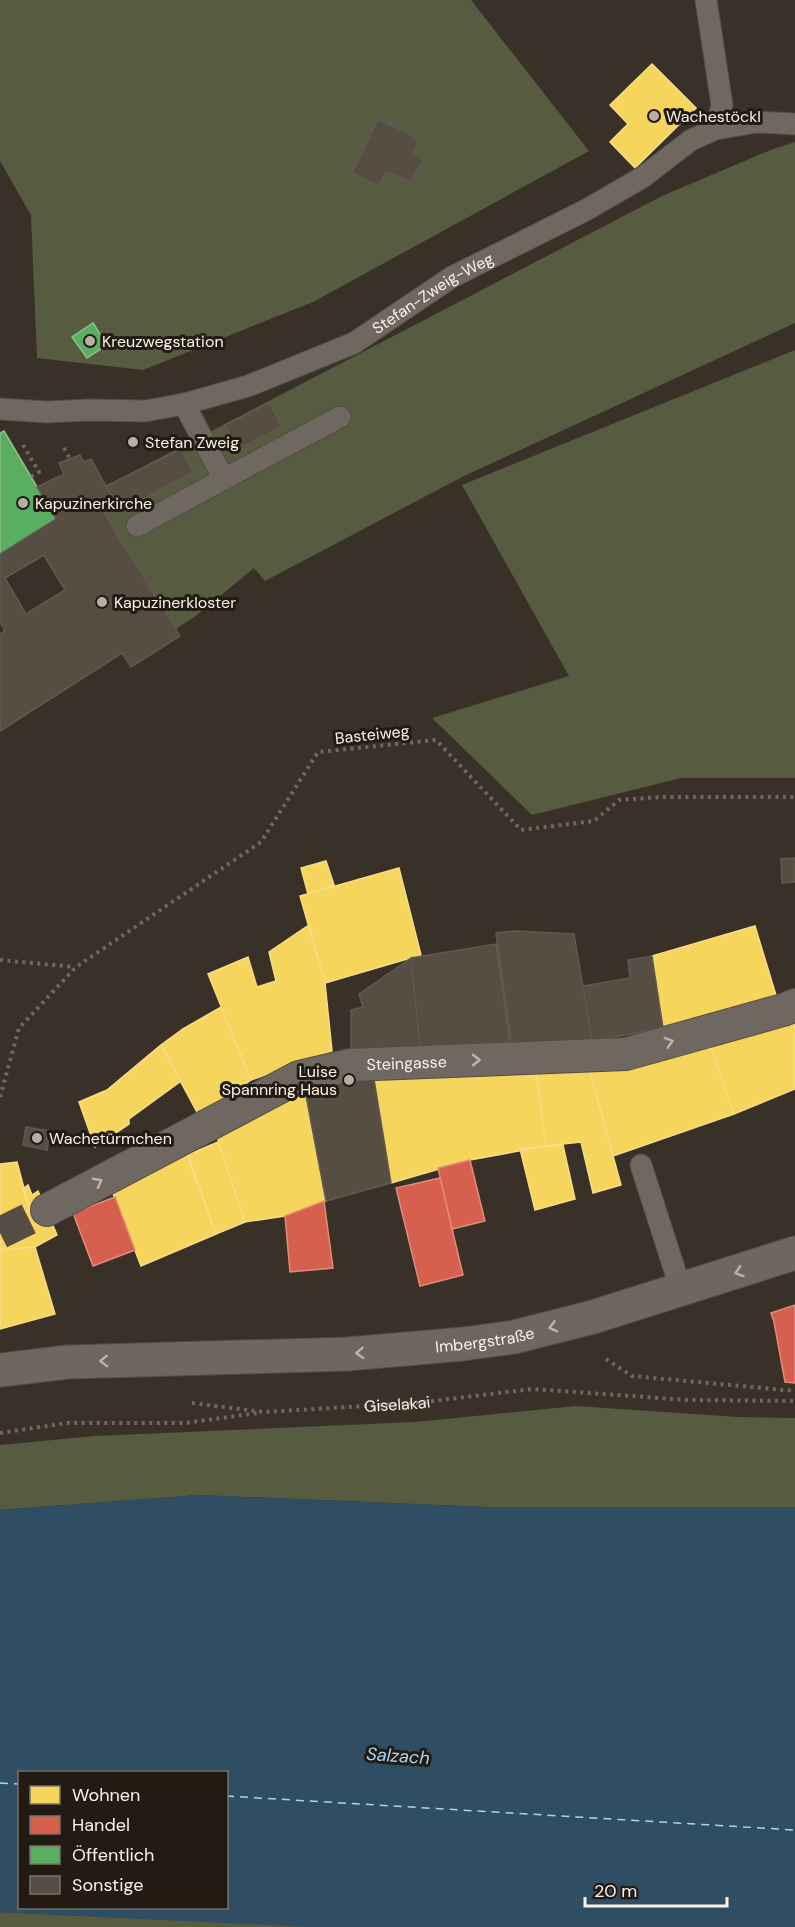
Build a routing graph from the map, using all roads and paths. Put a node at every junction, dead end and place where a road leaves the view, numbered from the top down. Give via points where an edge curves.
1 (706, 0) edge
2 (795, 124) edge
3 (716, 129) junction
4 (184, 404) junction
5 (0, 409) edge
6 (340, 417) dead end
7 (33, 460) dead end
8 (30, 477) dead end
9 (224, 479) junction
10 (137, 526) dead end
11 (795, 797) edge
12 (0, 960) edge
13 (76, 967) junction
14 (795, 1005) edge
15 (0, 1096) edge
16 (641, 1165) dead end
17 (47, 1210) tunnel mouth
18 (795, 1254) edge
19 (681, 1290) junction
20 (606, 1359) dead end
21 (0, 1371) edge
22 (795, 1391) edge
23 (795, 1401) edge
24 (188, 1402) dead end
25 (264, 1412) junction
26 (0, 1433) edge

1 - 3 lane via 722,105
2 - 3 lane, Stefan-Zweig-Weg via 757,122
3 - 4 lane, Stefan-Zweig-Weg via 691,140 643,177 586,210 452,277 354,343 248,386
4 - 5 lane, Stefan-Zweig-Weg via 145,411
4 - 9 lane
6 - 9 lane
7 - 8 path via 39,472
9 - 10 lane
11 - 13 path, Basteiweg via 619,800 594,821 521,830 436,740 318,752 261,842
12 - 13 path
13 - 15 path, Basteiweg via 19,1028
17 -> 14 street, Steingasse via 299,1077 350,1065 626,1054
16 - 19 lane
18 -> 19 main road, Imbergstraße
19 -> 21 main road, Imbergstraße via 514,1337 464,1344 348,1354 68,1362
20 - 22 path via 632,1376
23 - 25 path, Giselakai via 688,1400 532,1389 416,1403
24 - 25 path, Giselakai
25 - 26 path via 185,1423 68,1423

